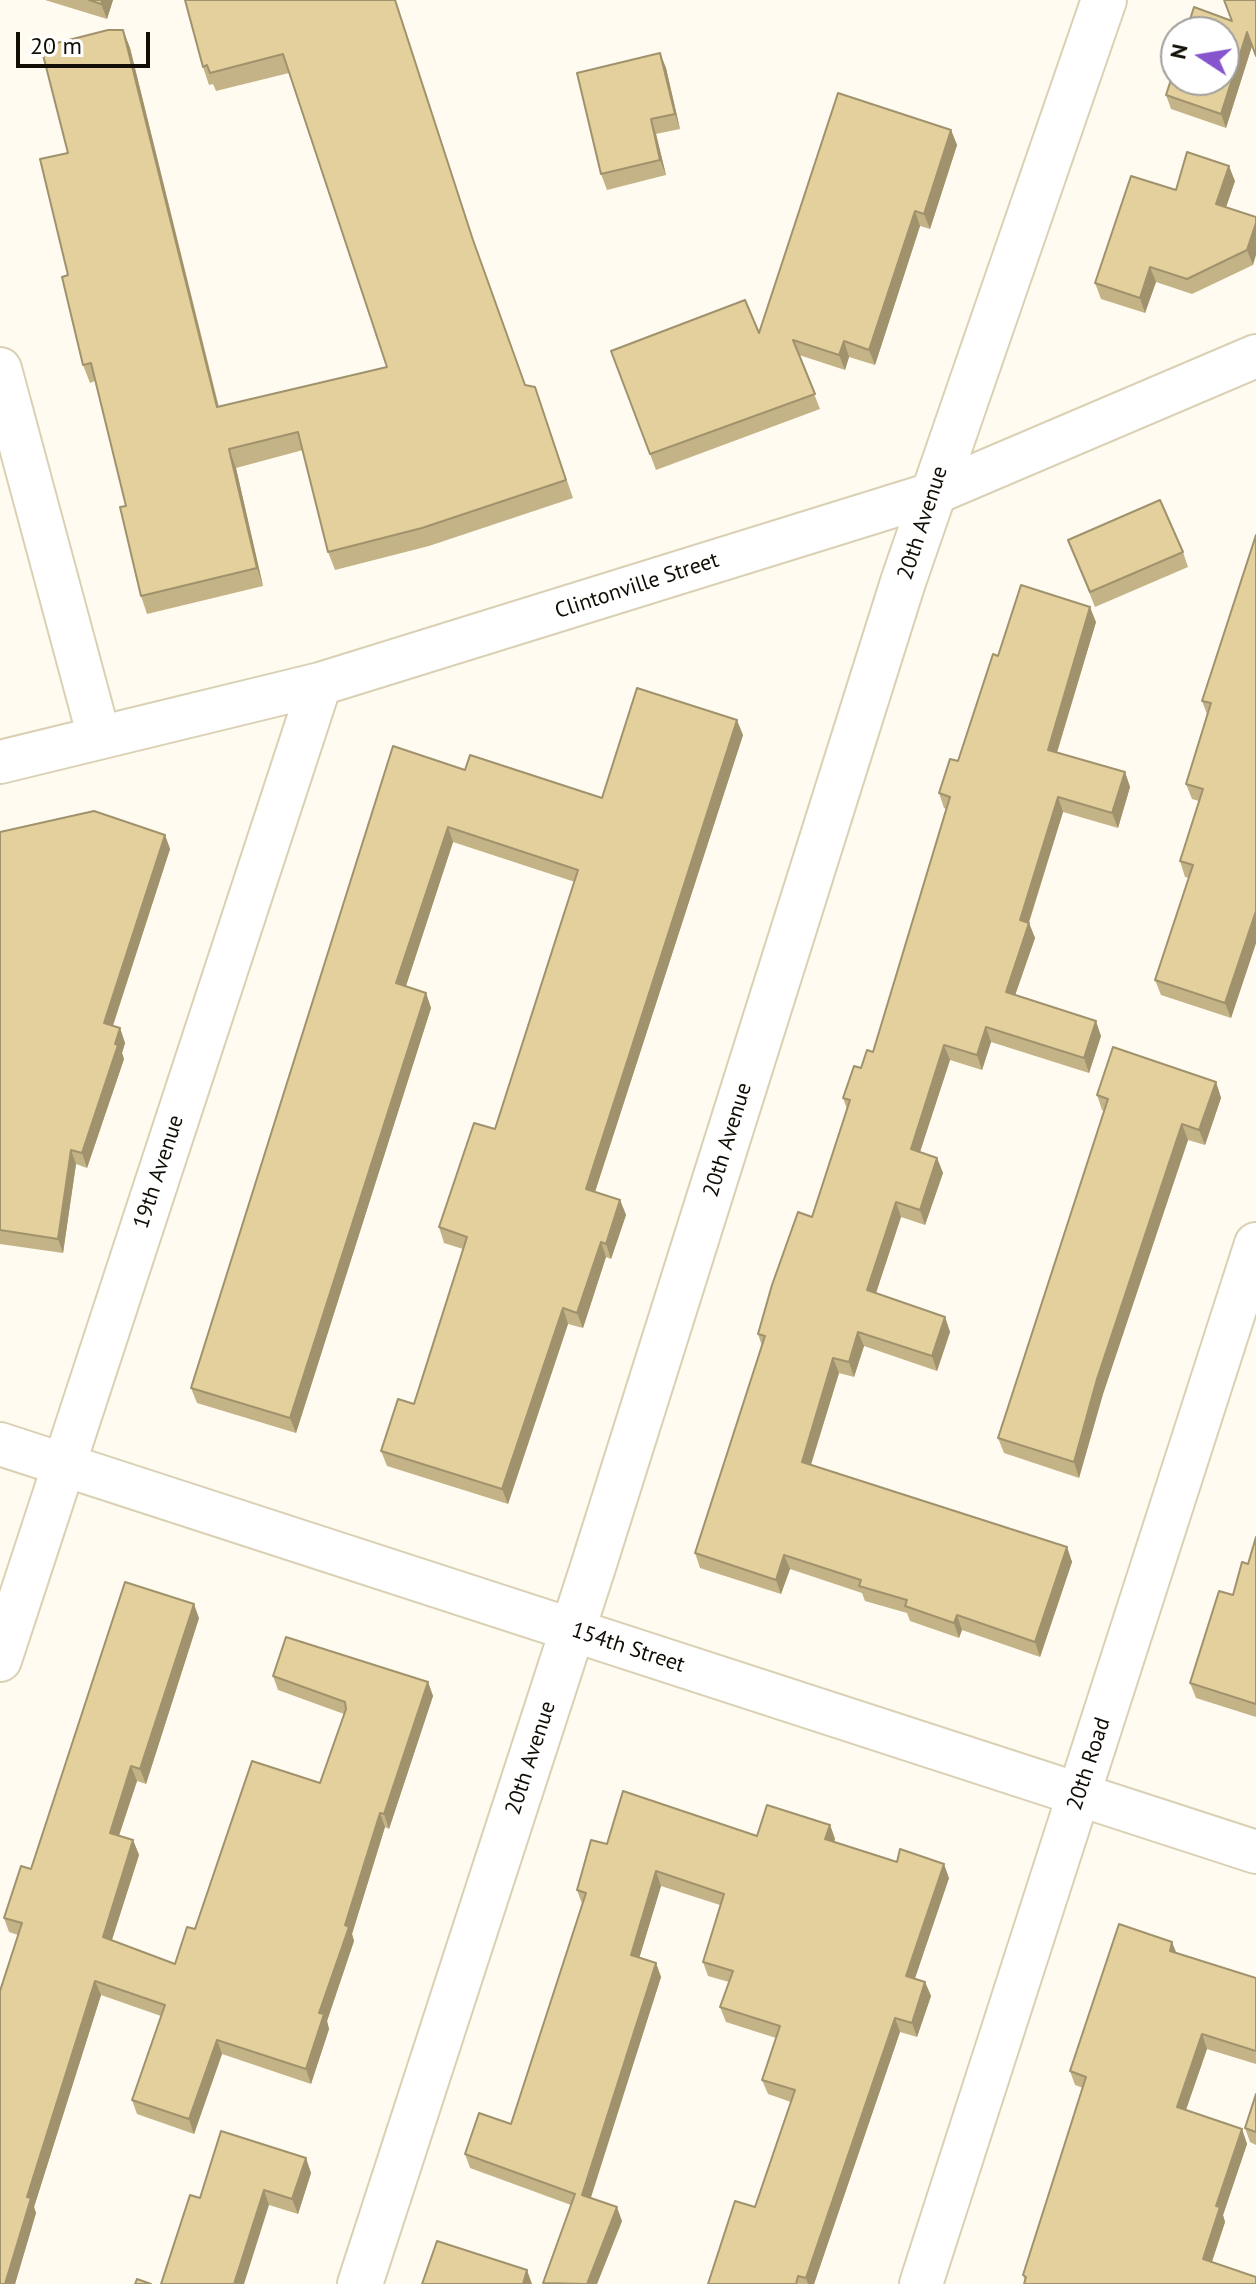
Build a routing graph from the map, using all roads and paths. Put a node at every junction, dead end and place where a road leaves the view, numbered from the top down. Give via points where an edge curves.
1 (1104, 0) edge
2 (1256, 356) edge
3 (0, 369) edge
4 (932, 494) junction
5 (320, 684) junction
6 (99, 737) junction
7 (0, 762) edge
8 (1256, 1244) edge
9 (0, 1444) edge
10 (64, 1465) junction
11 (572, 1630) junction
12 (0, 1660) edge
13 (1079, 1795) junction
14 (1256, 1852) edge
15 (360, 2284) edge
16 (921, 2284) edge

1 - 4 street, 20th Avenue
2 - 4 street, Clintonville Street
3 - 6 street
4 - 5 street, Clintonville Street
4 - 11 street, 20th Avenue
5 - 6 street, Clintonville Street
5 - 10 street, 19th Avenue
6 - 7 street, Clintonville Street
8 - 13 street, 20th Road
9 - 10 street, 154th Street
10 - 11 street, 154th Street
10 - 12 street, 19th Avenue
11 - 13 street, 154th Street
11 - 15 street, 20th Avenue
13 - 14 street, 154th Street
13 - 16 street, 20th Road

